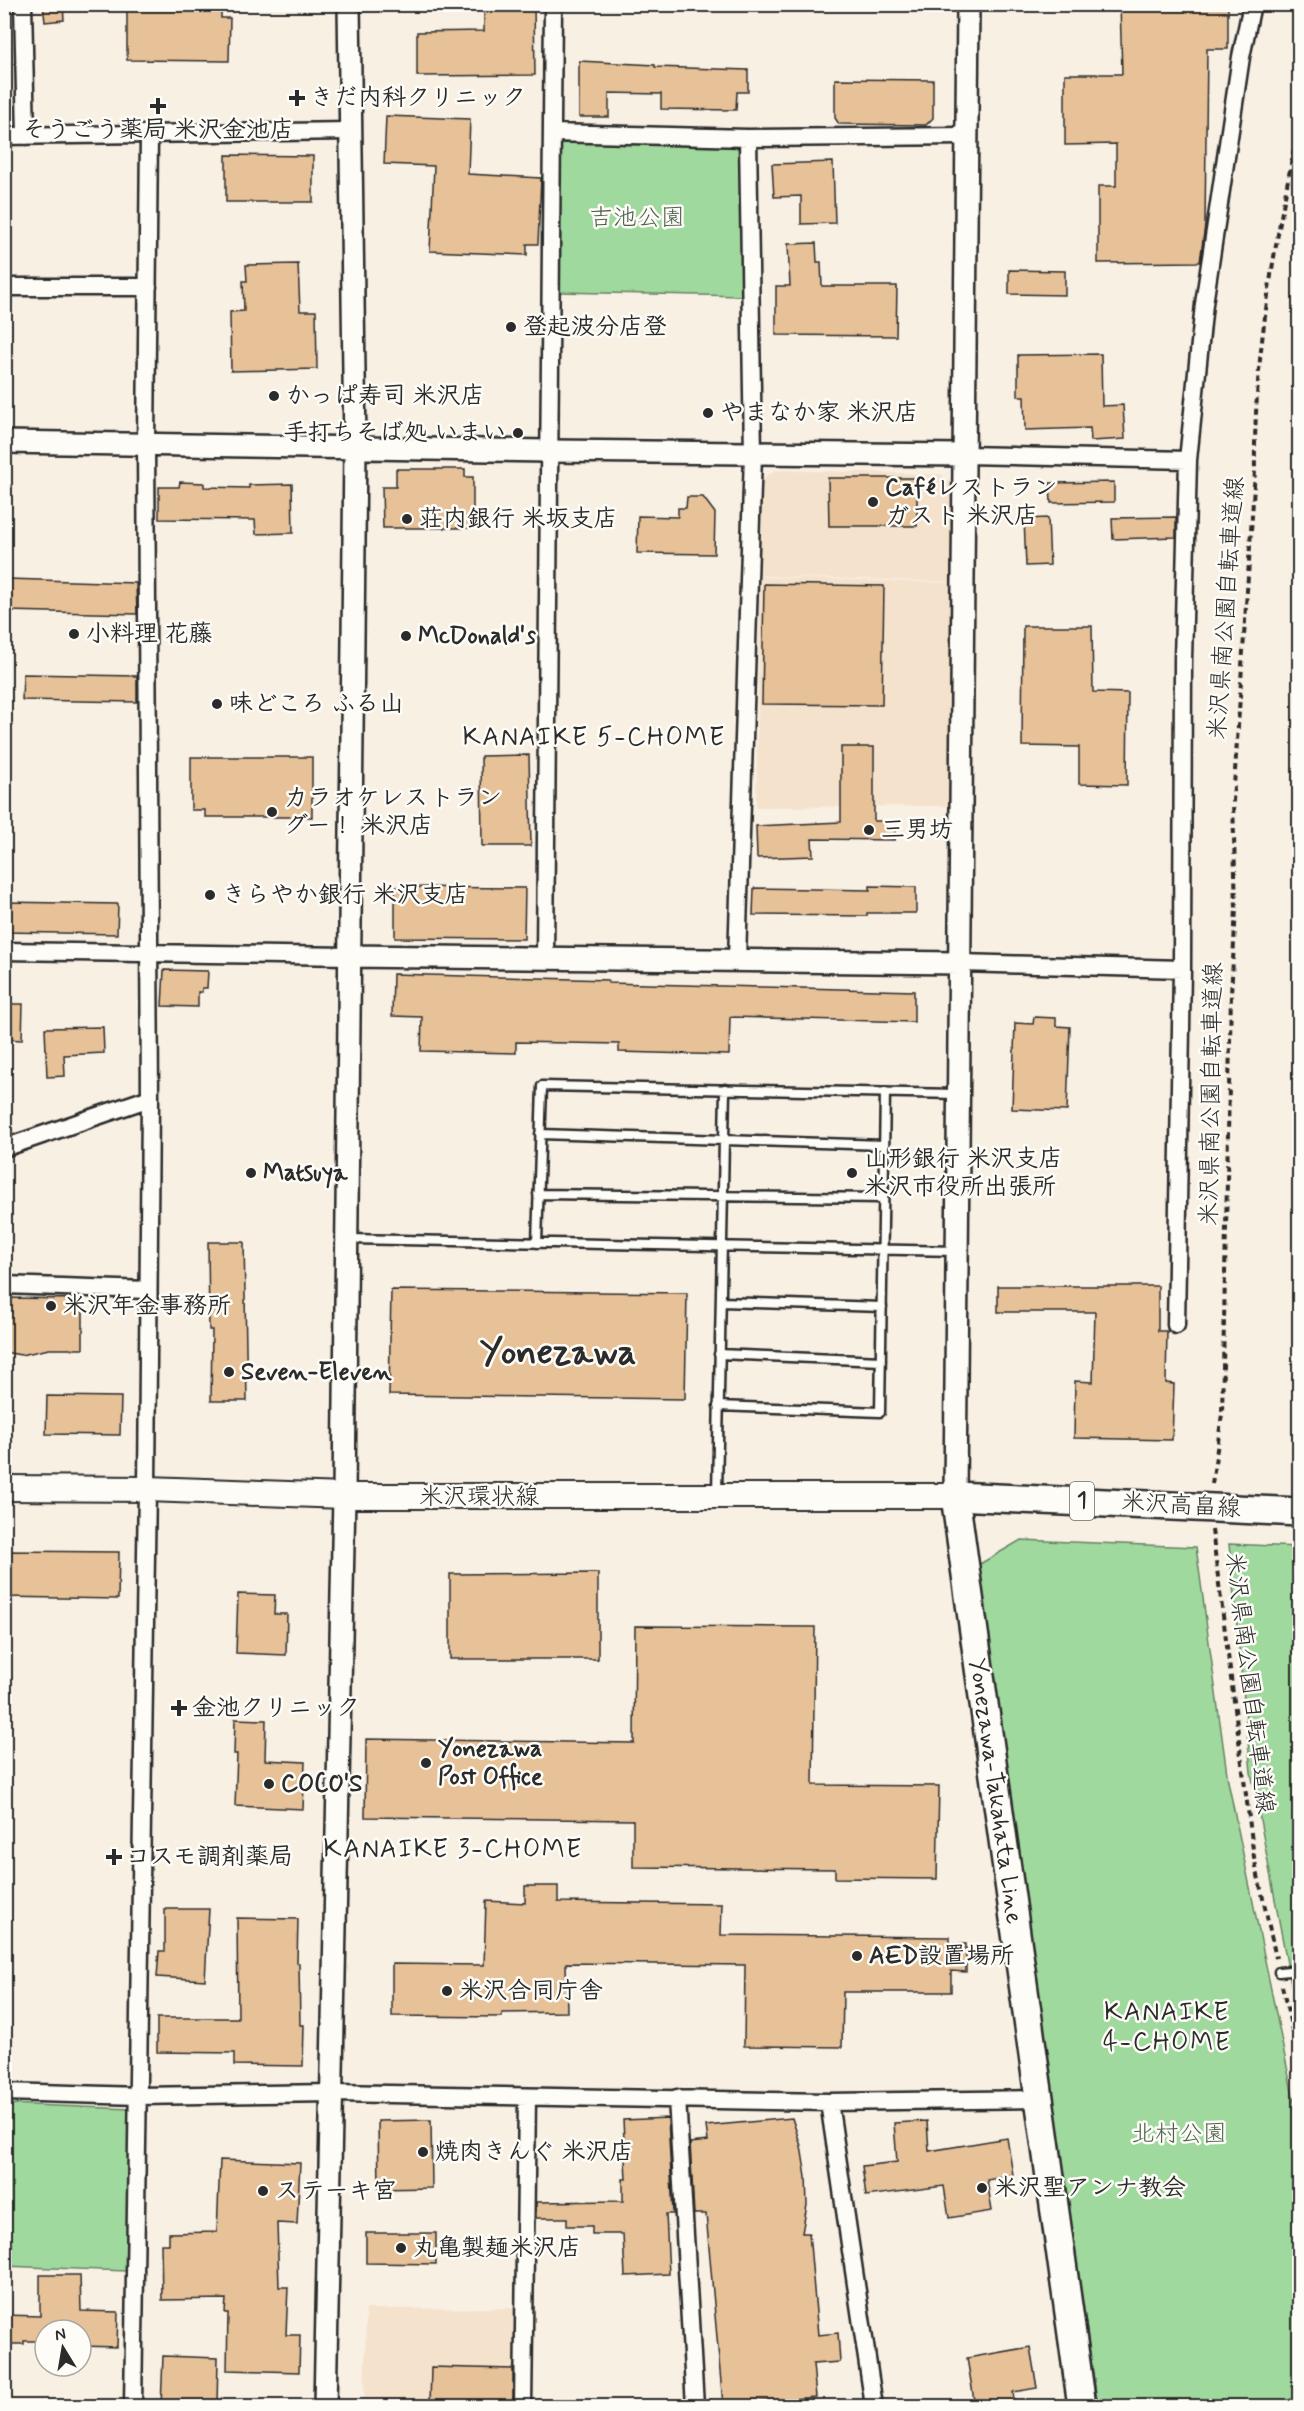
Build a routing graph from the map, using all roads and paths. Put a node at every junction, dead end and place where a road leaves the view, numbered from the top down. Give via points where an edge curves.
1 (23, 4) edge
2 (349, 4) edge
3 (553, 4) edge
4 (968, 4) edge
5 (1252, 4) edge
6 (1299, 119) edge
7 (350, 131) junction
8 (552, 134) junction
9 (149, 135) junction
10 (4, 136) edge
11 (26, 136) junction
12 (967, 136) junction
13 (748, 138) junction
14 (4, 287) edge
15 (148, 287) junction
16 (4, 442) edge
17 (146, 445) junction
18 (355, 447) junction
19 (549, 451) junction
20 (753, 454) junction
21 (964, 455) junction
22 (1188, 460) junction
23 (4, 951) edge
24 (150, 953) junction
25 (350, 956) junction
26 (544, 958) junction
27 (737, 960) junction
28 (960, 963) junction
29 (1182, 969) junction
30 (725, 1089) junction
31 (885, 1092) junction
32 (958, 1094) junction
33 (150, 1098) junction
34 (540, 1134) junction
35 (724, 1140) junction
36 (884, 1145) junction
37 (4, 1148) edge
38 (538, 1194) junction
39 (723, 1196) junction
40 (883, 1198) junction
41 (347, 1239) junction
42 (537, 1243) junction
43 (722, 1246) junction
44 (883, 1250) junction
45 (957, 1251) junction
46 (4, 1285) edge
47 (148, 1290) junction
48 (721, 1302) junction
49 (882, 1308) junction
50 (1176, 1325) dead end
51 (719, 1354) junction
52 (880, 1360) junction
53 (718, 1406) junction
54 (4, 1488) edge
55 (147, 1489) junction
56 (344, 1496) junction
57 (716, 1496) junction
58 (955, 1496) junction
59 (1209, 1506) junction
60 (1299, 1512) edge
61 (1299, 1970) edge
62 (1279, 1972) junction
63 (1299, 2065) edge
64 (4, 2092) edge
65 (333, 2093) junction
66 (139, 2096) junction
67 (527, 2097) junction
68 (677, 2098) junction
69 (1037, 2099) junction
70 (829, 2102) junction
71 (133, 2406) edge
72 (325, 2406) edge
73 (523, 2406) edge
74 (694, 2406) edge
75 (874, 2406) edge
76 (1082, 2406) edge

1 - 11 street
2 - 7 street
3 - 8 street
4 - 12 street
5 - 22 street via 1204,304
6 - 59 path, 米沢県南公園自転車道線 via 1262,338 1254,434 1255,471 1233,801 1236,909 1222,1414
7 - 9 street
7 - 18 street
8 - 13 street
8 - 19 street
9 - 11 street
9 - 15 street
10 - 11 street
12 - 13 street
12 - 21 street
13 - 20 street
14 - 15 street
15 - 17 street
16 - 17 street
17 - 18 street
17 - 24 street
18 - 19 street
18 - 25 street
19 - 20 street
19 - 26 street
20 - 21 street
20 - 27 street
21 - 22 street
21 - 28 street
22 - 29 street via 1182,660
23 - 24 street
24 - 25 street
24 - 33 street
25 - 26 street
25 - 41 street
26 - 27 street
27 - 28 street
28 - 29 street
28 - 32 street
29 - 50 street
30 - 31 lane
30 - 34 lane via 542,1086
30 - 35 lane
31 - 32 lane
31 - 36 lane
32 - 45 street
33 - 37 street
33 - 47 street
34 - 35 lane
34 - 38 lane
35 - 36 lane
35 - 39 lane
36 - 40 lane
38 - 39 lane
38 - 42 lane
39 - 40 lane
39 - 43 lane
40 - 44 lane
41 - 42 lane
41 - 56 street
42 - 43 lane
43 - 44 lane
43 - 48 lane
44 - 45 lane
44 - 49 lane
45 - 58 street
46 - 47 street
47 - 55 street
48 - 49 lane
48 - 51 lane
49 - 52 lane
51 - 52 lane
51 - 53 lane
52 - 53 lane via 880,1412
53 - 57 lane
54 - 55 main road, 米沢環状線
55 - 56 main road, 米沢環状線
55 - 66 street
56 - 57 main road, 米沢環状線
56 - 65 street
57 - 58 main road, 米沢環状線
58 - 59 main road, 米沢高畠線 / 1
58 - 69 main road, Yonezawa-Takahata Line
59 - 60 main road, 米沢高畠線 / 1
59 - 62 path, 米沢県南公園自転車道線 via 1254,1857
61 - 62 lane
62 - 63 path, 米沢県南公園自転車道線
64 - 66 street
65 - 66 street
65 - 67 street
65 - 72 street
66 - 71 street
67 - 68 street
67 - 73 street
68 - 70 street
68 - 74 street
69 - 70 street
69 - 76 main road, Yonezawa-Takahata Line
70 - 75 street

